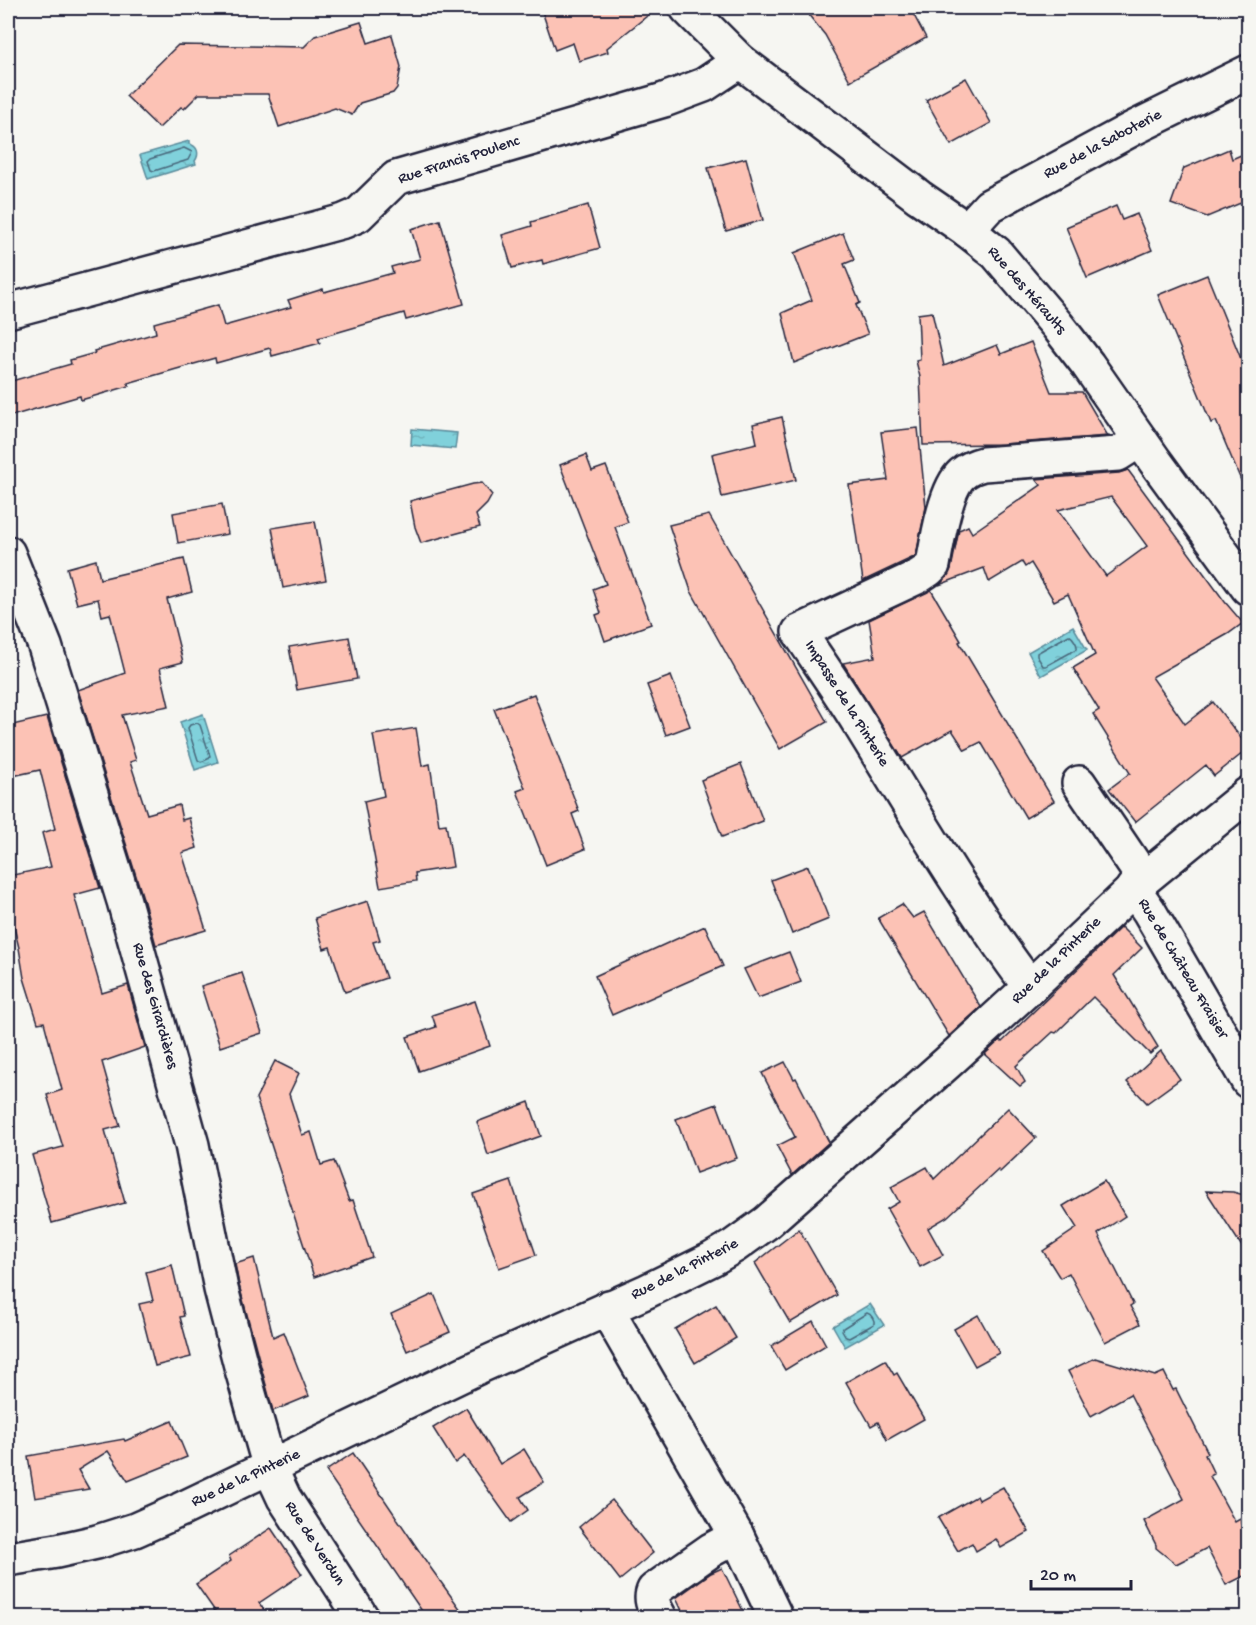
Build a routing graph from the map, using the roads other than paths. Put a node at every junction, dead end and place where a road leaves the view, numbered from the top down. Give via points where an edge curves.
1 (687, 8) edge
2 (740, 61) junction
3 (1248, 72) edge
4 (967, 230) junction
5 (8, 311) edge
6 (1140, 440) junction
7 (8, 553) edge
8 (1248, 588) edge
9 (1079, 783) dead end
10 (1248, 794) edge
11 (1138, 884) junction
12 (1030, 987) junction
13 (1248, 1081) edge
14 (609, 1307) junction
15 (270, 1468) junction
16 (737, 1536) junction
17 (8, 1559) edge
18 (362, 1617) edge
19 (660, 1617) edge
20 (776, 1617) edge

1 - 2 street, Rue des Héraults
2 - 4 street, Rue des Héraults
2 - 5 street, Rue Francis Poulenc via 704,85 664,100 396,178 358,215 345,221
3 - 4 street, Rue de la Saboterie via 989,206
4 - 6 street, Rue des Héraults via 996,253 1050,316
6 - 8 street, Rue des Héraults
6 - 12 street, Impasse de la Pinterie via 1118,454 972,467 960,475 951,492 933,565 928,570 799,632 914,815
7 - 15 street, Rue des Girardières via 45,646 124,901 192,1145 221,1289
9 - 11 street, Rue de Château Fraisier
10 - 11 street, Rue de la Pinterie
11 - 12 street, Rue de la Pinterie
11 - 13 street, Rue de Château Fraisier via 1149,911
12 - 14 street, Rue de la Pinterie via 766,1223 712,1258
14 - 15 street, Rue de la Pinterie
14 - 16 street via 615,1324
15 - 17 street, Rue de la Pinterie via 135,1530 97,1542
15 - 18 street, Rue de Verdun via 284,1498
16 - 19 street via 654,1590 652,1602
16 - 20 street

